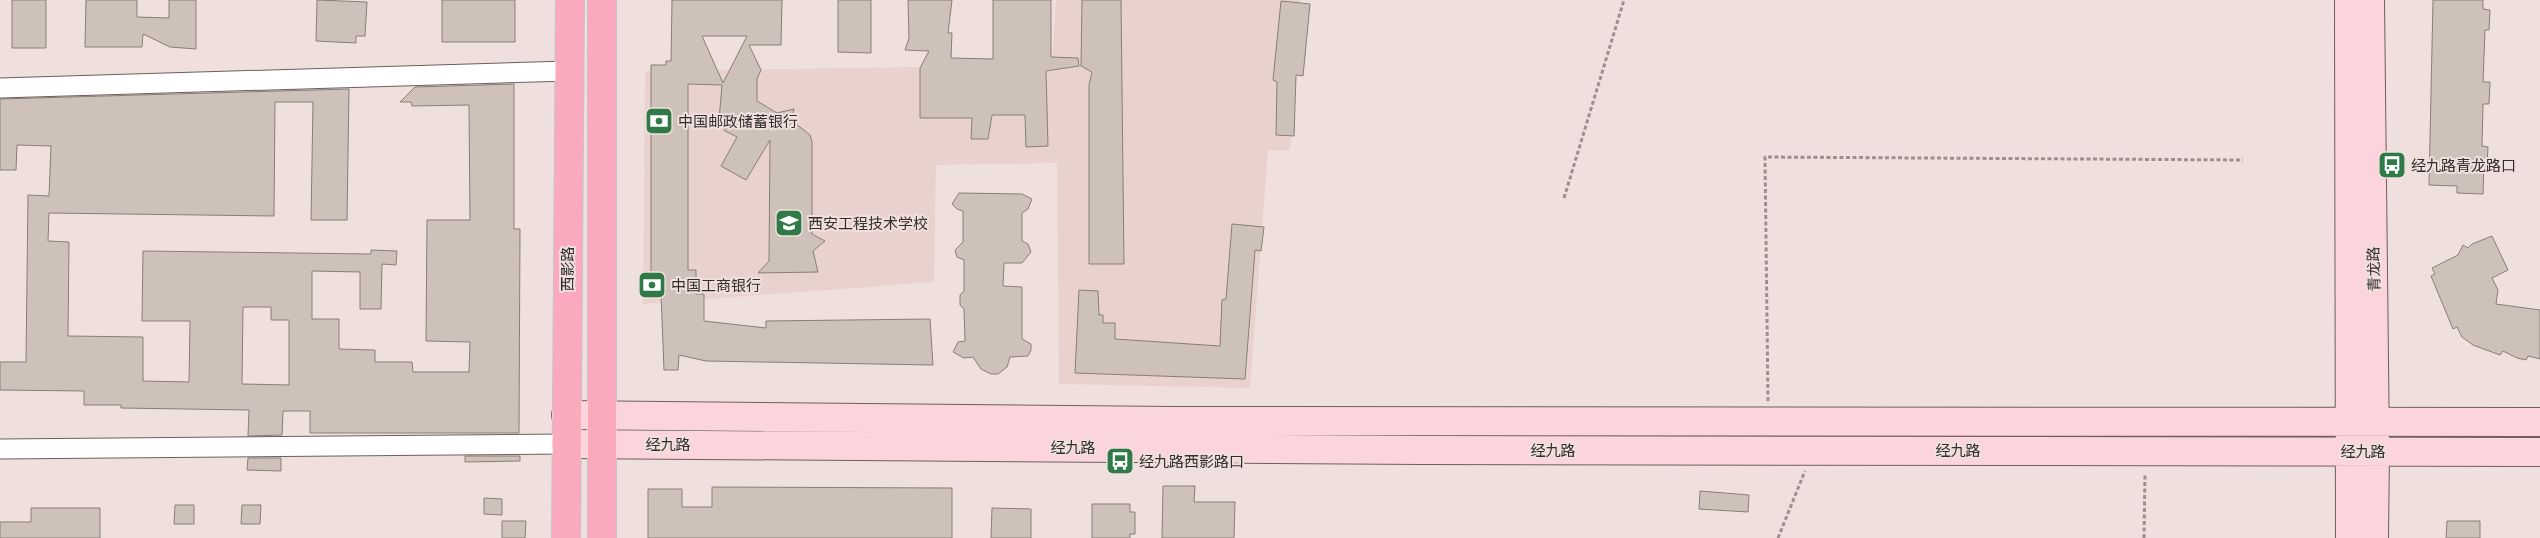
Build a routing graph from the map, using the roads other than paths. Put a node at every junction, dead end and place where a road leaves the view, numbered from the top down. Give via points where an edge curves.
1 (570, 0) edge
2 (602, 0) edge
3 (2349, 0) edge
4 (2370, 0) edge
5 (569, 71) junction
6 (0, 88) edge
7 (566, 415) junction
8 (603, 416) junction
9 (2363, 422) junction
10 (2540, 422) edge
11 (566, 444) junction
12 (603, 444) junction
13 (0, 450) edge
14 (2363, 451) junction
15 (2540, 452) edge
16 (566, 538) edge
17 (602, 538) edge
18 (2350, 538) edge
19 (2374, 538) edge

1 - 5 main road, 西影路
2 - 8 main road
3 - 9 street, 青龙路
4 - 9 street, 青龙路
5 - 6 street
5 - 7 main road, 西影路
7 - 8 street, 经九路
7 - 11 main road, 西影路
8 - 9 street, 经九路 via 1175,421
8 - 12 main road
9 - 10 street, 经九路
9 - 14 street, 青龙路
11 - 12 street, 经九路
11 - 13 street
11 - 16 main road, 西影路
12 - 14 street, 经九路 via 1423,450
12 - 17 main road
14 - 15 street, 经九路
14 - 18 street, 青龙路
14 - 19 street, 青龙路

